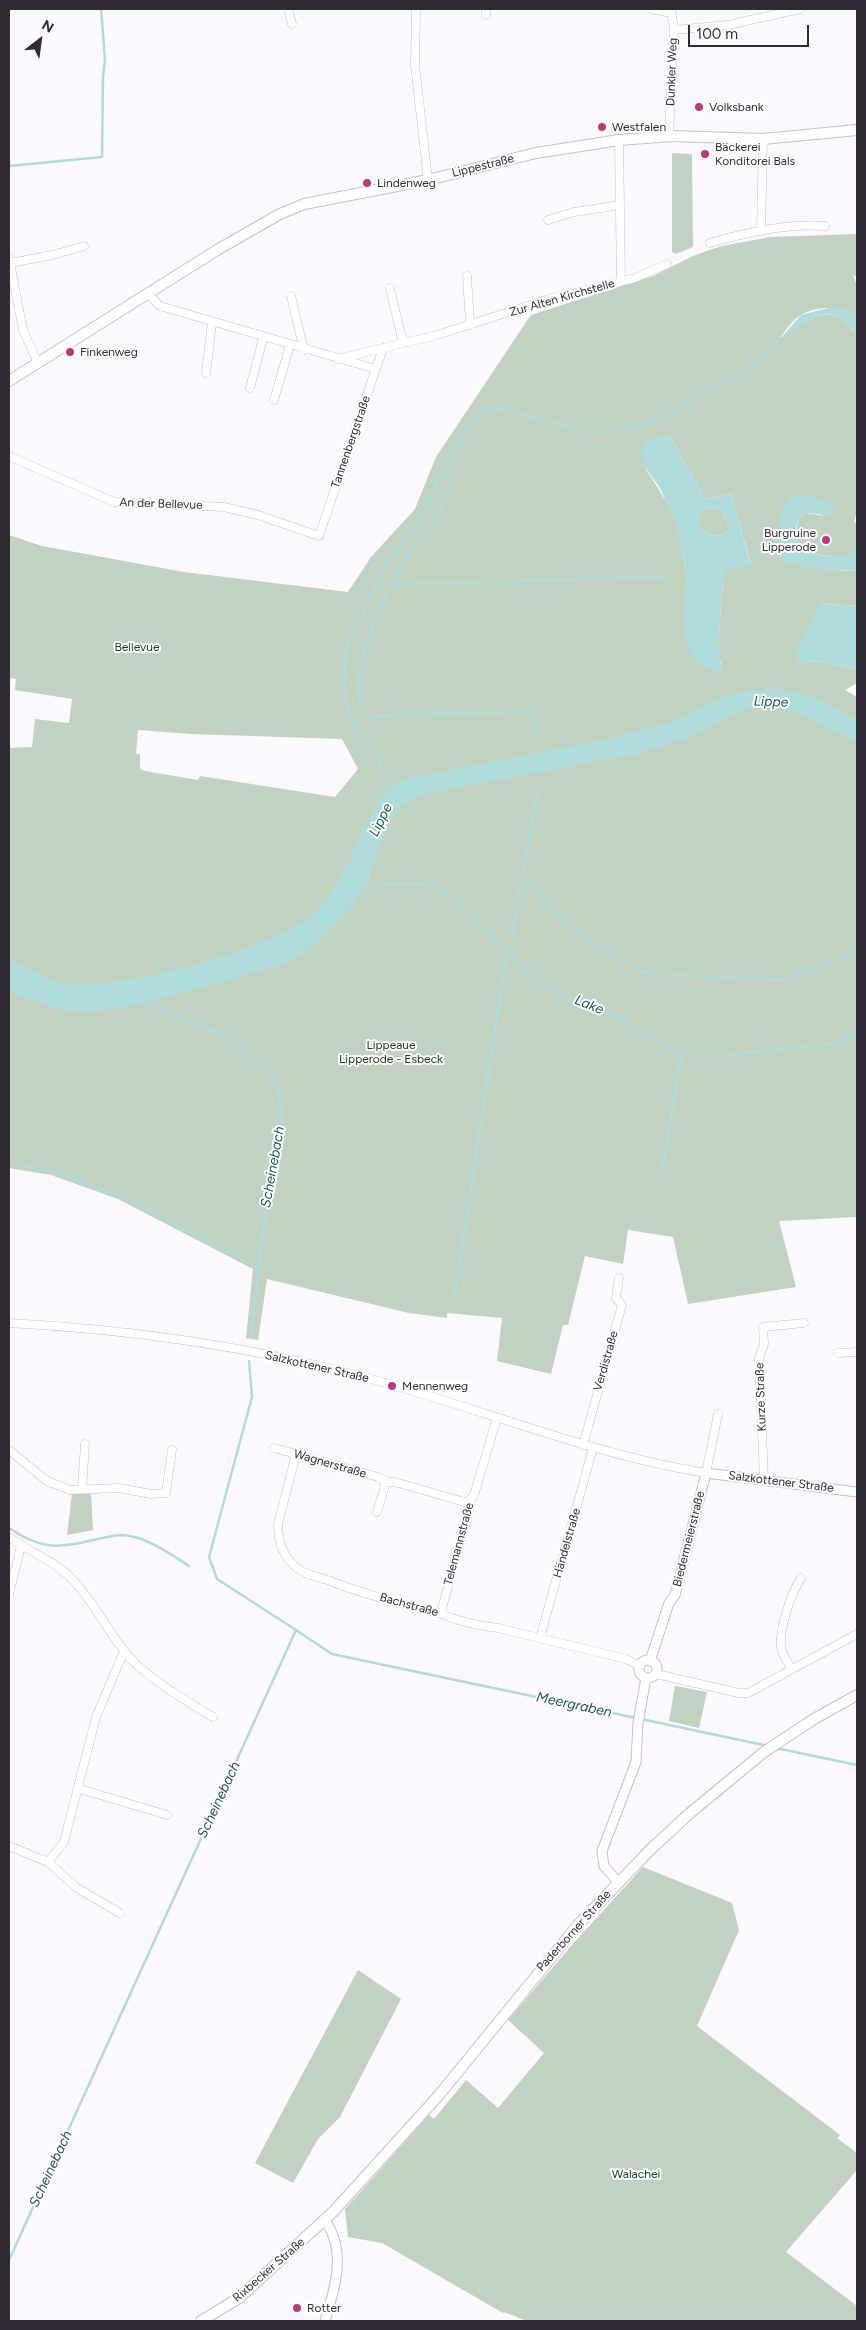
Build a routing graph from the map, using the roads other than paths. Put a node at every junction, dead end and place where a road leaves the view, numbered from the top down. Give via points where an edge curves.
1 (288, 9) edge
2 (416, 9) edge
3 (652, 9) edge
4 (800, 9) edge
5 (671, 11) edge
6 (292, 24) dead end
7 (674, 30) junction
8 (857, 130) edge
9 (669, 136) junction
10 (763, 139) junction
11 (619, 140) junction
12 (428, 180) junction
13 (620, 205) junction
14 (548, 220) dead end
15 (826, 226) dead end
16 (761, 231) junction
17 (710, 243) dead end
18 (84, 246) dead end
19 (9, 260) edge
20 (667, 264) dead end
21 (467, 276) dead end
22 (621, 281) junction
23 (390, 288) dead end
24 (149, 295) junction
25 (291, 296) dead end
26 (212, 323) junction
27 (470, 325) junction
28 (263, 338) junction
29 (403, 343) junction
30 (290, 345) junction
31 (383, 348) junction
32 (304, 350) junction
33 (338, 359) junction
34 (38, 363) junction
35 (376, 369) junction
36 (206, 373) dead end
37 (9, 382) edge
38 (250, 388) dead end
39 (274, 400) dead end
40 (9, 456) edge
41 (319, 536) joint
42 (619, 1278) dead end
43 (9, 1323) edge
44 (804, 1323) dead end
45 (857, 1352) edge
46 (838, 1353) dead end
47 (718, 1414) dead end
48 (497, 1418) junction
49 (85, 1444) dead end
50 (582, 1445) junction
51 (274, 1448) dead end
52 (593, 1448) junction
53 (9, 1450) edge
54 (172, 1450) dead end
55 (296, 1454) junction
56 (706, 1473) junction
57 (764, 1479) junction
58 (386, 1482) junction
59 (82, 1490) junction
60 (857, 1492) edge
61 (468, 1503) junction
62 (377, 1512) dead end
63 (9, 1537) edge
64 (21, 1546) junction
65 (801, 1578) dead end
66 (9, 1594) edge
67 (441, 1612) junction
68 (857, 1634) edge
69 (540, 1638) junction
70 (124, 1651) junction
71 (650, 1661) junction
72 (640, 1666) junction
73 (791, 1669) junction
74 (656, 1674) junction
75 (646, 1678) junction
76 (857, 1695) edge
77 (213, 1717) dead end
78 (80, 1789) junction
79 (167, 1815) dead end
80 (9, 1846) edge
81 (48, 1862) junction
82 (618, 1882) junction
83 (120, 1913) dead end
84 (333, 2212) joint
85 (325, 2220) junction
86 (201, 2321) edge
87 (325, 2321) edge

1 - 6 street
2 - 12 street via 415,66
3 - 5 street
4 - 7 street via 728,25
5 - 7 street, Dunkler Weg
7 - 9 street, Dunkler Weg
8 - 10 main road, Lippestraße
9 - 10 main road, Lippestraße
9 - 11 main road, Lippestraße
10 - 16 street
11 - 12 main road, Lippestraße via 536,152
11 - 13 street, Zur Alten Kirchstelle
12 - 24 main road, Lippestraße via 291,209 217,250
13 - 14 street via 574,212
13 - 22 street, Zur Alten Kirchstelle
15 - 16 street via 800,225
16 - 17 street
18 - 19 street via 53,255
19 - 34 street via 23,330
20 - 22 street, Zur Alten Kirchstelle
21 - 27 street
22 - 27 street, Zur Alten Kirchstelle via 539,302
23 - 29 street
24 - 26 street via 160,306
24 - 34 main road, Lippestraße
25 - 32 street
26 - 28 street
26 - 36 street
27 - 29 street, Zur Alten Kirchstelle
28 - 30 street
28 - 38 street
29 - 31 street, Zur Alten Kirchstelle
30 - 32 street
30 - 39 street
31 - 33 street, Zur Alten Kirchstelle
31 - 35 street, Tannenbergstraße
32 - 33 street
33 - 35 street
34 - 37 main road, Lippestraße
35 - 41 street, Tannenbergstraße
40 - 41 street, An der Bellevue via 114,502 224,507 258,514
42 - 50 street, Verdistraße via 616,1298 622,1305
43 - 48 street, Salzkottener Straße via 91,1328 244,1350 345,1372
44 - 57 street, Kurze Straße via 763,1327 764,1344 759,1358
45 - 46 street
47 - 56 street
48 - 50 street, Salzkottener Straße
48 - 61 street, Telemannstraße via 474,1495
49 - 59 street
50 - 52 street, Salzkottener Straße
51 - 55 street, Wagnerstraße
52 - 56 street, Salzkottener Straße
52 - 69 street, Händelstraße
53 - 59 street via 47,1481 70,1490
54 - 59 street via 166,1493 151,1494 119,1488
55 - 58 street, Wagnerstraße
55 - 67 street, Bachstraße via 278,1524 280,1543 291,1563 302,1572 341,1586
56 - 57 street, Salzkottener Straße
56 - 71 street, Biedermeierstraße via 675,1595 669,1603
57 - 60 street, Salzkottener Straße
58 - 61 street, Wagnerstraße
58 - 62 street
61 - 67 street, Telemannstraße via 469,1511
63 - 64 street
64 - 66 street
64 - 70 street via 48,1559 72,1579
65 - 73 street via 793,1592 781,1637 781,1649
67 - 69 street, Bachstraße via 447,1617 480,1626
68 - 73 street
69 - 72 street, Bachstraße via 626,1659
70 - 77 street via 184,1700
70 - 78 street via 96,1718
71 - 72 street
71 - 74 street via 656,1665
72 - 75 street via 641,1674
73 - 74 street via 757,1689 739,1693
74 - 75 street
75 - 82 street via 636,1762 602,1851 604,1866
76 - 82 main road, Paderborner Straße via 777,1742 690,1813
78 - 79 street
78 - 81 street via 64,1842
80 - 81 street
81 - 83 street via 76,1888
82 - 84 main road, Paderborner Straße via 540,1969 439,2095
84 - 85 main road, Rixbecker Straße
85 - 86 main road, Rixbecker Straße via 239,2298
85 - 87 street via 335,2240 338,2262 337,2283

